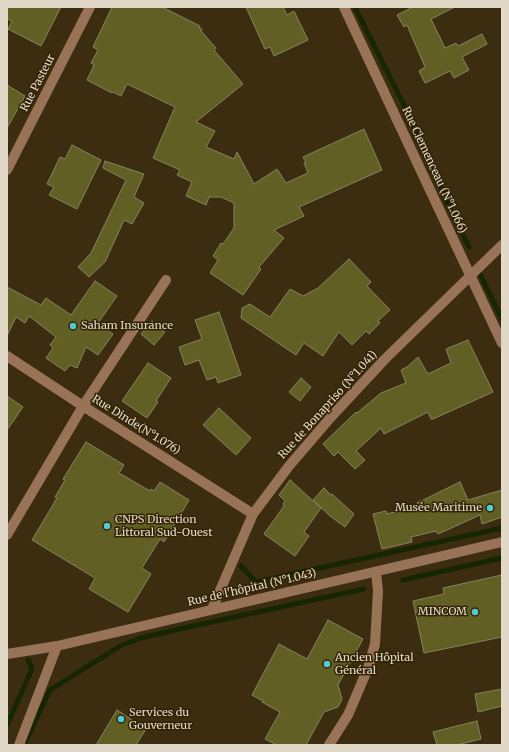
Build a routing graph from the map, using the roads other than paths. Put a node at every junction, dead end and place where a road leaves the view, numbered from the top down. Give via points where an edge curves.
1 (90, 7) edge
2 (344, 7) edge
3 (7, 170) edge
4 (502, 245) edge
5 (470, 276) junction
6 (166, 280) dead end
7 (502, 343) edge
8 (7, 356) edge
9 (83, 406) junction
10 (253, 514) junction
11 (7, 535) edge
12 (502, 542) edge
13 (376, 572) junction
14 (212, 609) junction
15 (57, 646) junction
16 (7, 654) edge
17 (19, 745) edge
18 (329, 745) edge

1 - 3 street, Rue Pasteur
2 - 5 street, Rue Clemenceau (N°1.066)
4 - 5 street, Rue de Bonapriso (N°1.041)
5 - 7 street, Rue Clemenceau (N°1.066)
5 - 10 street, Rue de Bonapriso (N°1.041) via 385,359 331,418 289,466
6 - 9 street
8 - 9 street, Rue Dinde(N°1.076)
9 - 10 street, Rue Dinde(N°1.076)
9 - 11 street
10 - 14 street, Rue de Bonapriso (N°1.041)
12 - 13 street, Rue de l'hôpital (N°1.043)
13 - 14 street, Rue de l'hôpital (N°1.043)
13 - 18 street via 378,592 375,644 348,715
14 - 15 street, Rue de l'hôpital (N°1.043)
15 - 16 street, Rue de l'hôpital (N°1.043)
15 - 17 street

